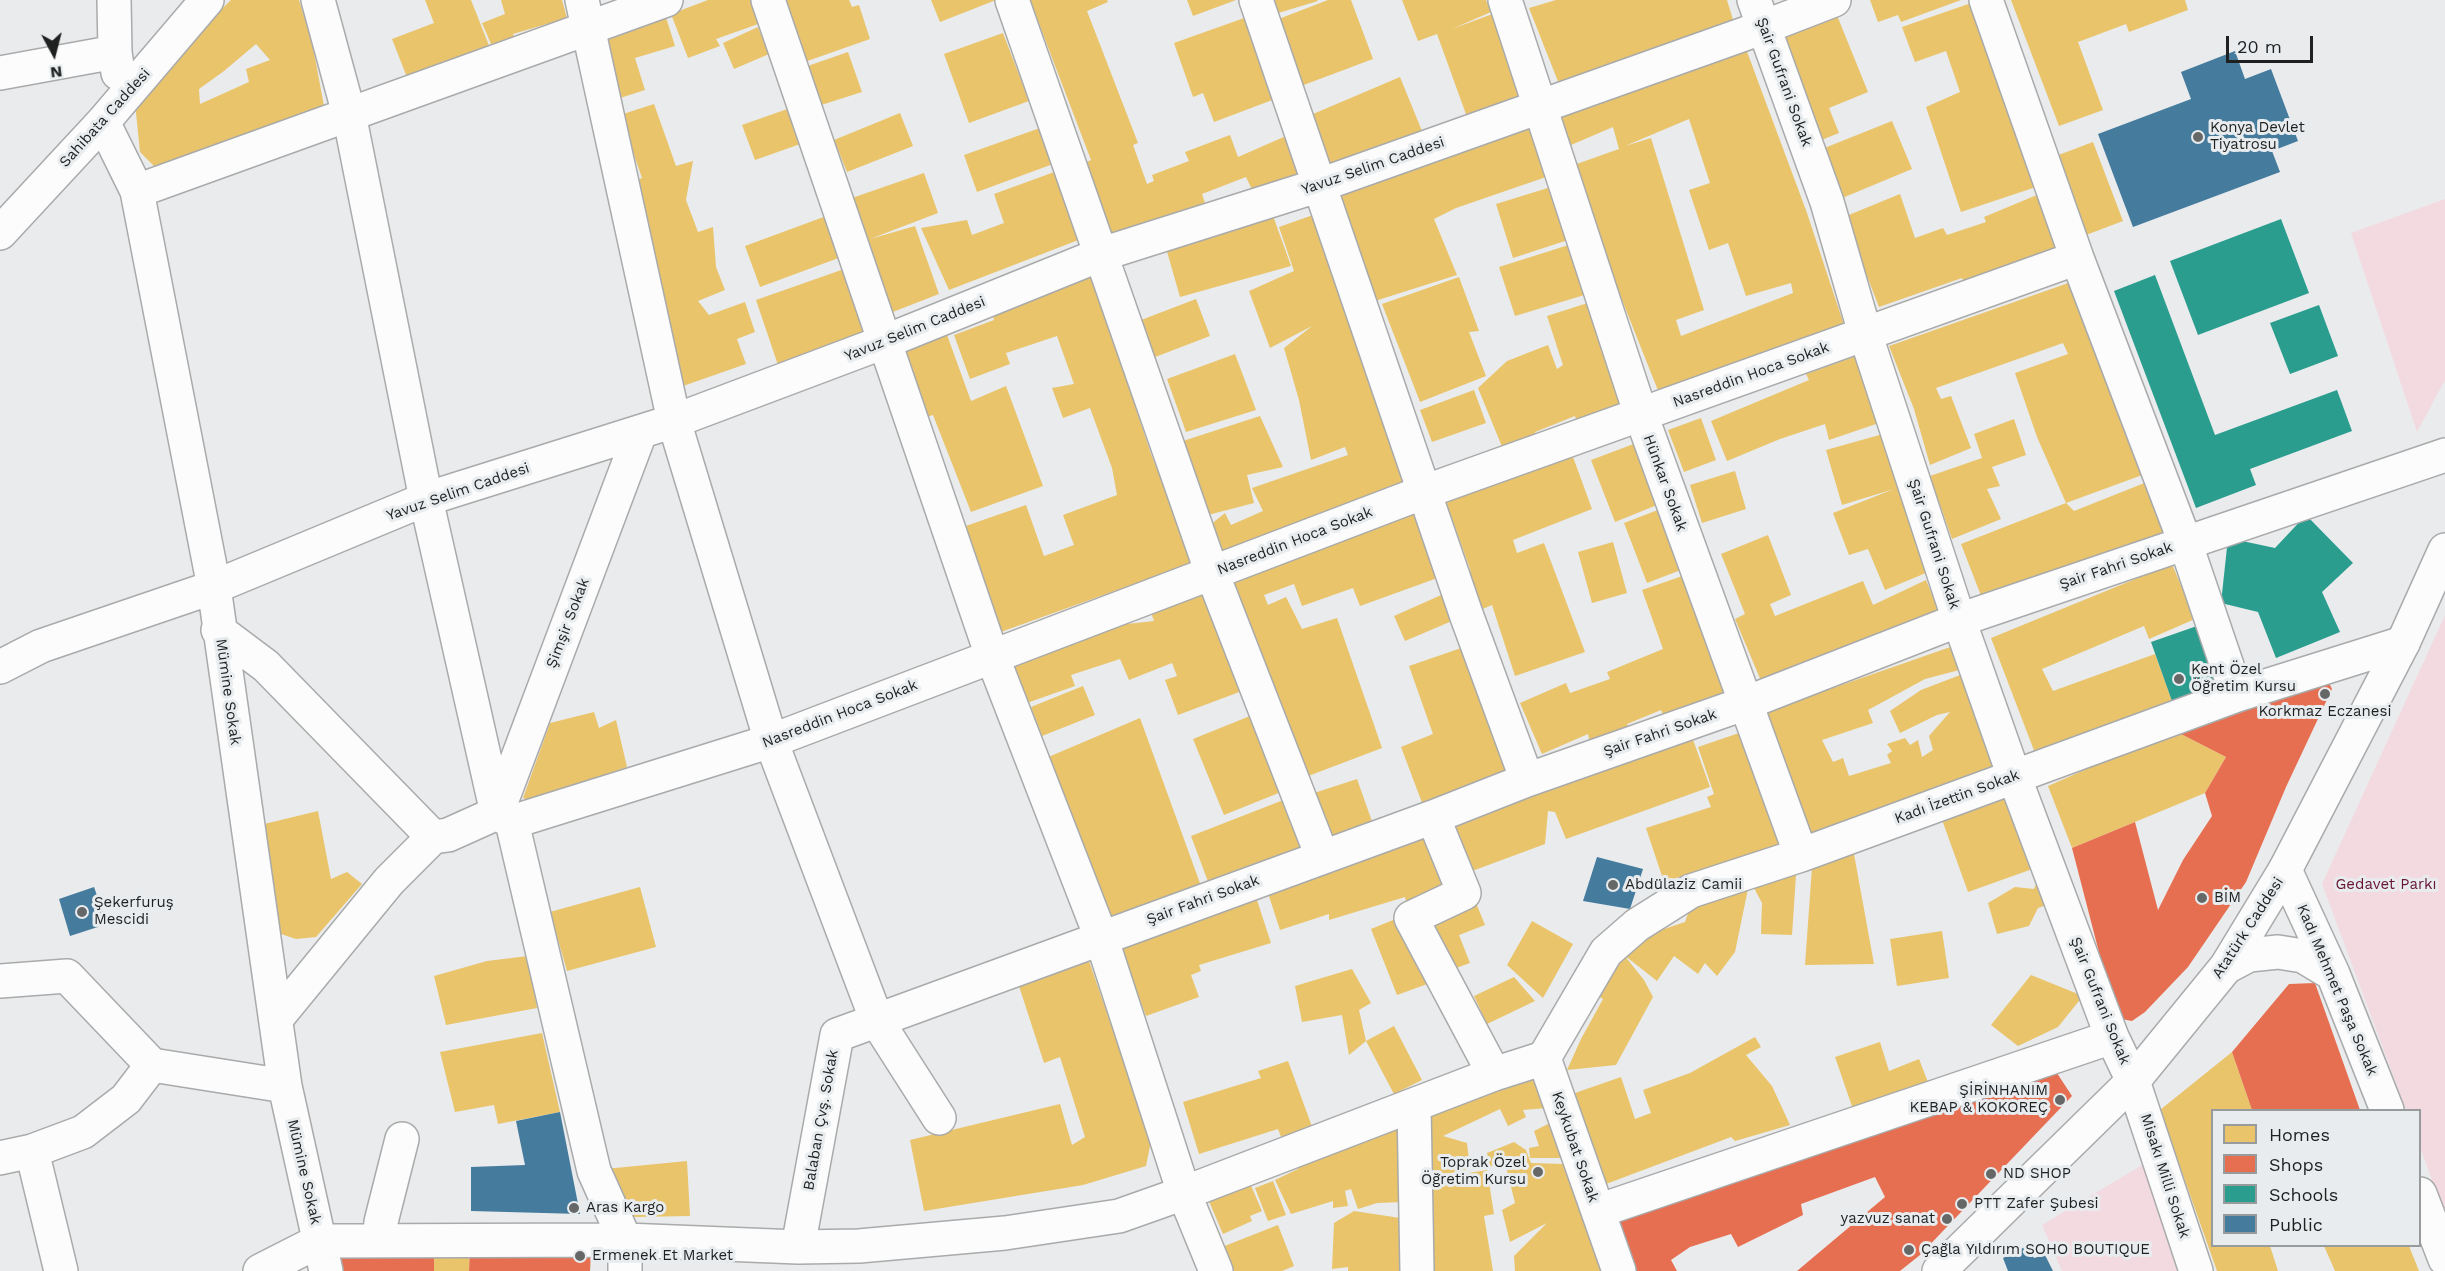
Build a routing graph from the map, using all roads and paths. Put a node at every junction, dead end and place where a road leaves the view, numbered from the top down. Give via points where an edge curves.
1 (114, 0) edge
2 (207, 0) edge
3 (318, 0) edge
4 (666, 0) edge
5 (768, 0) edge
6 (1012, 0) edge
7 (1256, 0) edge
8 (1506, 0) edge
9 (1834, 0) edge
10 (1986, 0) edge
11 (585, 14) edge
12 (1759, 14) edge
13 (115, 52) junction
14 (0, 73) edge
15 (1542, 107) junction
16 (113, 110) junction
17 (349, 114) junction
18 (1320, 185) junction
19 (137, 191) junction
20 (0, 233) edge
21 (1102, 254) junction
22 (2077, 258) junction
23 (1865, 333) junction
24 (884, 342) junction
25 (1641, 415) junction
26 (674, 421) junction
27 (640, 433) junction
28 (2445, 455) edge
29 (1424, 492) junction
30 (426, 499) junction
31 (2185, 542) junction
32 (2443, 565) edge
33 (1212, 573) junction
34 (213, 587) junction
35 (1959, 620) junction
36 (218, 630) junction
37 (2403, 643) junction
38 (992, 656) junction
39 (0, 667) edge
40 (2238, 695) junction
41 (1746, 703) junction
42 (771, 741) junction
43 (2014, 776) junction
44 (1527, 780) junction
45 (1432, 817) junction
46 (504, 818) junction
47 (433, 837) junction
48 (1801, 855) junction
49 (1322, 856) junction
50 (2285, 870) junction
51 (1101, 937) junction
52 (2226, 967) junction
53 (2333, 974) junction
54 (0, 981) edge
55 (276, 1019) junction
56 (877, 1021) junction
57 (2112, 1037) junction
58 (1544, 1058) junction
59 (152, 1065) junction
60 (1494, 1074) junction
61 (2133, 1081) junction
62 (285, 1086) junction
63 (1414, 1105) junction
64 (2387, 1109) edge
65 (939, 1118) dead end
66 (402, 1139) dead end
67 (32, 1151) junction
68 (0, 1158) edge
69 (1184, 1193) junction
70 (2421, 1197) edge
71 (1598, 1211) junction
72 (379, 1240) junction
73 (798, 1247) junction
74 (323, 1256) edge
75 (625, 1256) edge
76 (2445, 1259) edge
77 (61, 1271) edge
78 (260, 1271) edge
79 (1216, 1271) edge
80 (1417, 1271) edge
81 (1619, 1271) edge
82 (1939, 1271) edge
83 (2196, 1271) edge

1 - 13 street, Mümine Sokak
2 - 16 street, Sahibata Caddesi
3 - 17 street
4 - 11 street
5 - 24 street
6 - 21 street
7 - 18 street
8 - 15 street, Hünkar Sokak
9 - 12 street, Yavuz Selim Caddesi
10 - 22 street
11 - 17 street
11 - 26 street
12 - 15 street, Yavuz Selim Caddesi
12 - 23 street, Şair Gufrani Sokak via 1827,202
13 - 14 street
13 - 16 street, Mümine Sokak
15 - 18 street, Yavuz Selim Caddesi
15 - 25 street, Hünkar Sokak
16 - 19 street, Mümine Sokak
16 - 20 street, Sahibata Caddesi
17 - 19 street
17 - 30 street
18 - 21 street, Yavuz Selim Caddesi
18 - 29 street
19 - 34 street, Mümine Sokak
21 - 24 street, Yavuz Selim Caddesi
21 - 33 street
22 - 23 street, Nasreddin Hoca Sokak
22 - 31 street
23 - 25 street, Nasreddin Hoca Sokak
23 - 35 street, Şair Gufrani Sokak
24 - 26 street, Yavuz Selim Caddesi
24 - 38 street
25 - 29 street, Nasreddin Hoca Sokak
25 - 41 street, Hünkar Sokak
26 - 27 street, Yavuz Selim Caddesi
26 - 42 street
27 - 30 street, Yavuz Selim Caddesi
27 - 46 street, Şimşir Sokak
28 - 31 street, Şair Fahri Sokak
29 - 33 street, Nasreddin Hoca Sokak
29 - 44 street
30 - 34 street, Yavuz Selim Caddesi
30 - 46 street
31 - 35 street, Şair Fahri Sokak
31 - 40 street
32 - 37 street, Atatürk Caddesi
33 - 38 street, Nasreddin Hoca Sokak
33 - 49 street
34 - 36 street, Mümine Sokak
34 - 39 street, Yavuz Selim Caddesi via 40,646
35 - 41 street, Şair Fahri Sokak
35 - 43 street, Şair Gufrani Sokak
36 - 47 street via 266,666
36 - 55 street, Mümine Sokak
37 - 40 street, Kadı İzettin Sokak
37 - 50 street, Atatürk Caddesi
38 - 42 street, Nasreddin Hoca Sokak
38 - 51 street
40 - 43 street, Kadı İzettin Sokak
41 - 44 street, Şair Fahri Sokak
41 - 48 street, Hünkar Sokak
42 - 46 street, Nasreddin Hoca Sokak
42 - 56 street
43 - 48 street, Kadı İzettin Sokak
43 - 57 street, Şair Gufrani Sokak
44 - 45 street, Şair Fahri Sokak
45 - 49 street, Şair Fahri Sokak
45 - 60 street via 1464,893 1411,918
46 - 47 street, Nasreddin Hoca Sokak
46 - 75 street via 594,1171
47 - 55 street via 389,881
48 - 58 street, Kadı İzettin Sokak via 1691,891 1637,925 1606,952
49 - 51 street, Şair Fahri Sokak
50 - 52 street, Atatürk Caddesi
50 - 53 street, Kadı Mehmet Paşa Sokak
51 - 56 street, Şair Fahri Sokak
51 - 69 street
52 - 53 street via 2249,955 2278,951 2302,956
52 - 61 street, Atatürk Caddesi
53 - 64 street, Kadı Mehmet Paşa Sokak
54 - 59 street via 67,976
55 - 62 street, Mümine Sokak
56 - 65 street
56 - 73 street, Balaban Çvş. Sokak via 837,1035
57 - 61 street, Şair Gufrani Sokak
57 - 71 street
58 - 60 street
58 - 71 street, Keykubat Sokak
59 - 62 street
59 - 67 street via 126,1099 83,1132
60 - 63 street
61 - 82 street, Atatürk Caddesi
61 - 83 street, Misakı Milli Sokak
62 - 74 street, Mümine Sokak
63 - 69 street
63 - 80 street
66 - 72 street
67 - 68 street
67 - 77 street
69 - 73 street via 1119,1216 1005,1233 859,1246
69 - 79 street
70 - 76 street
71 - 81 street, Keykubat Sokak
72 - 74 street
72 - 75 street
73 - 75 street
74 - 78 street

